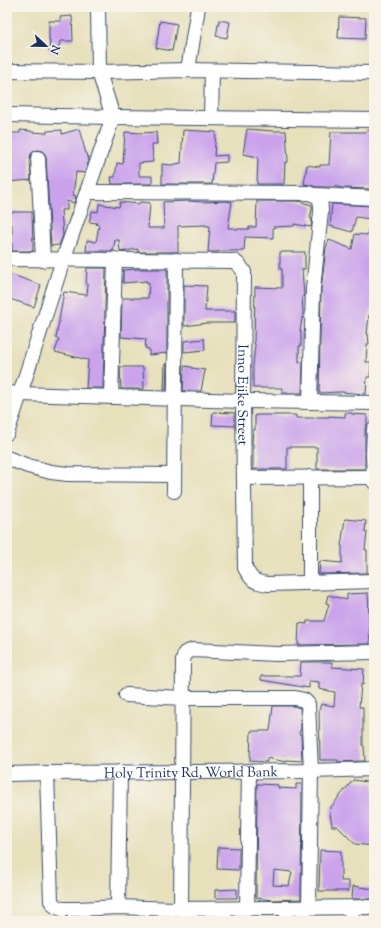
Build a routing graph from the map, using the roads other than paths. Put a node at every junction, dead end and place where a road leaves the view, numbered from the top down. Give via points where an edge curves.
1 (98, 7) edge
2 (198, 7) edge
3 (188, 70) junction
4 (7, 71) edge
5 (212, 71) junction
6 (99, 72) junction
7 (374, 73) edge
8 (7, 115) edge
9 (113, 117) junction
10 (211, 118) junction
11 (374, 120) edge
12 (38, 158) dead end
13 (86, 192) junction
14 (316, 195) junction
15 (374, 198) edge
16 (7, 259) edge
17 (115, 259) junction
18 (43, 260) junction
19 (63, 260) junction
20 (176, 260) junction
21 (14, 394) edge
22 (111, 397) junction
23 (175, 399) junction
24 (243, 401) junction
25 (310, 402) junction
26 (374, 403) edge
27 (374, 429) edge
28 (7, 433) edge
29 (373, 454) edge
30 (7, 458) edge
31 (174, 475) junction
32 (310, 477) junction
33 (374, 477) edge
34 (244, 478) junction
35 (374, 482) edge
36 (174, 491) dead end
37 (374, 581) edge
38 (310, 583) junction
39 (374, 652) edge
40 (126, 695) dead end
41 (183, 698) junction
42 (374, 769) edge
43 (249, 771) junction
44 (311, 771) junction
45 (120, 772) junction
46 (183, 772) junction
47 (47, 773) junction
48 (7, 774) edge
49 (374, 907) edge
50 (118, 908) junction
51 (247, 908) junction
52 (309, 908) junction
53 (181, 909) junction
54 (352, 914) edge
55 (224, 915) edge
56 (287, 915) edge

1 - 6 street
2 - 3 street
3 - 5 street
3 - 6 street
4 - 6 street
5 - 7 street
5 - 10 street
6 - 9 street
8 - 9 street
9 - 10 street
9 - 13 street
10 - 11 street
12 - 18 street
13 - 14 street
13 - 19 street
14 - 15 street
14 - 25 street via 321,201 321,212 313,289
16 - 18 street, Inno Ejike Street
17 - 19 street, Inno Ejike Street
17 - 20 street, Inno Ejike Street
17 - 22 street
18 - 19 street, Inno Ejike Street
19 - 21 street
20 - 23 street
20 - 24 street, Inno Ejike Street via 234,261 244,272
21 - 22 street
21 - 28 street
22 - 23 street
23 - 24 street
23 - 31 street
24 - 25 street
24 - 34 street, Inno Ejike Street
25 - 26 street
27 - 29 street
29 - 33 street
30 - 31 street via 28,466 68,474
31 - 36 street
32 - 33 street
32 - 34 street
32 - 38 street
33 - 35 street
34 - 38 street, Inno Ejike Street via 245,568 251,579 268,584
37 - 38 street, Inno Ejike Street
39 - 41 street via 277,654 193,650 185,653 183,660
40 - 41 street
41 - 44 street via 304,700 308,704
41 - 46 street
42 - 44 street, Holy Trinity Rd, World Bank
43 - 44 street, Holy Trinity Rd, World Bank
43 - 46 street, Holy Trinity Rd, World Bank
43 - 51 street
44 - 52 street
45 - 46 street, Holy Trinity Rd, World Bank
45 - 47 street, Holy Trinity Rd, World Bank
45 - 50 street
46 - 53 street
47 - 48 street, Holy Trinity Rd, World Bank
47 - 50 street via 51,902 62,909
49 - 54 street
50 - 53 street
51 - 55 street
51 - 56 street
52 - 54 street
52 - 56 street
53 - 55 street

